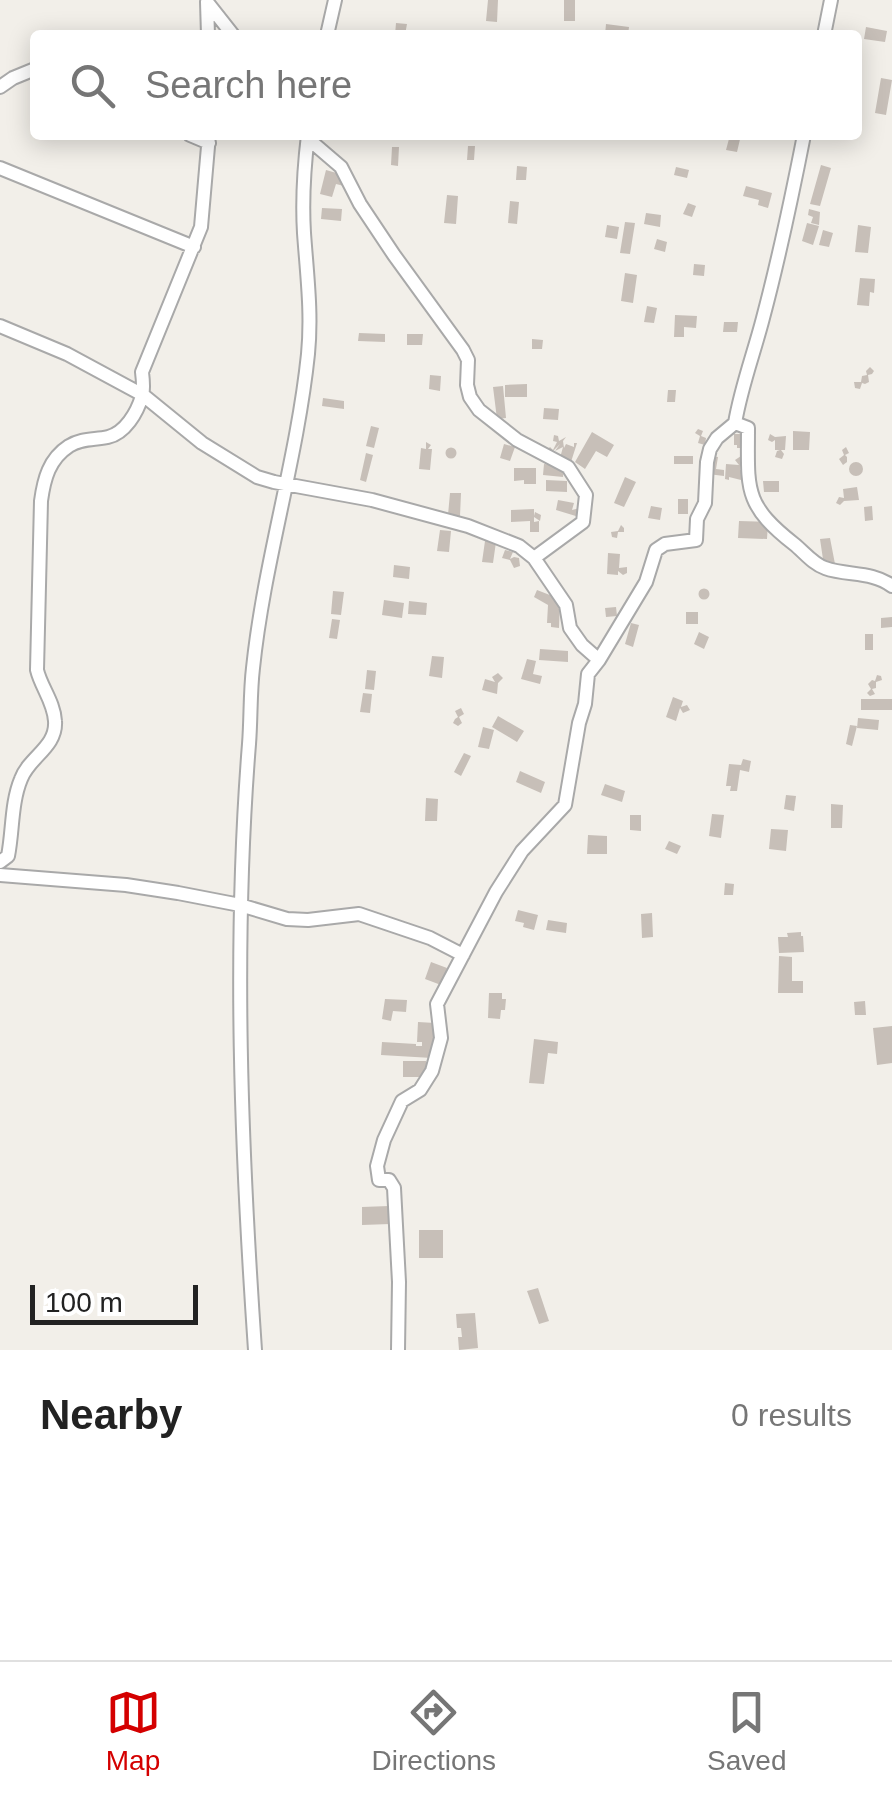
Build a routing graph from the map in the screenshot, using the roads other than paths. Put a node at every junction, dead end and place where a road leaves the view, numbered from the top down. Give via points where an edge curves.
1 (335, 0) edge
2 (831, 0) edge
3 (207, 1) edge
4 (208, 30) edge
5 (229, 30) edge
6 (328, 30) edge
7 (825, 30) edge
8 (30, 71) edge
9 (0, 88) edge
10 (209, 140) edge
11 (308, 140) edge
12 (313, 140) edge
13 (803, 140) edge
14 (0, 168) edge
15 (194, 247) junction
16 (0, 326) edge
17 (143, 395) junction
18 (735, 423) junction
19 (286, 485) junction
20 (534, 558) junction
21 (892, 586) edge
22 (599, 660) junction
23 (0, 862) edge
24 (0, 875) edge
25 (240, 905) junction
26 (463, 955) junction
27 (255, 1350) edge
28 (398, 1350) edge

1 - 6 street
2 - 7 street
3 - 4 street
3 - 5 street
8 - 9 street
10 - 15 street via 202,226
11 - 19 street via 304,218 311,314
12 - 20 street via 342,167 360,204 463,350 470,398 479,410 568,467 586,496 583,522
13 - 18 street
14 - 15 street
15 - 17 street via 142,372
16 - 17 street
17 - 19 street via 243,470
17 - 23 street via 125,428 68,446 45,475 37,670 56,722 54,736 20,779 8,856
18 - 21 street via 748,428 749,489 764,517 819,567
18 - 22 street via 710,449 696,540 656,550 646,582
19 - 20 street via 468,526
19 - 25 street via 253,669
20 - 22 street via 566,604 570,628
22 - 26 street via 588,674 565,805 522,851
24 - 25 street
25 - 26 street via 308,920 359,914
25 - 27 street via 244,1192
26 - 28 street via 436,1004 442,1038 432,1071 402,1101 377,1166 378,1180 390,1180 394,1188

